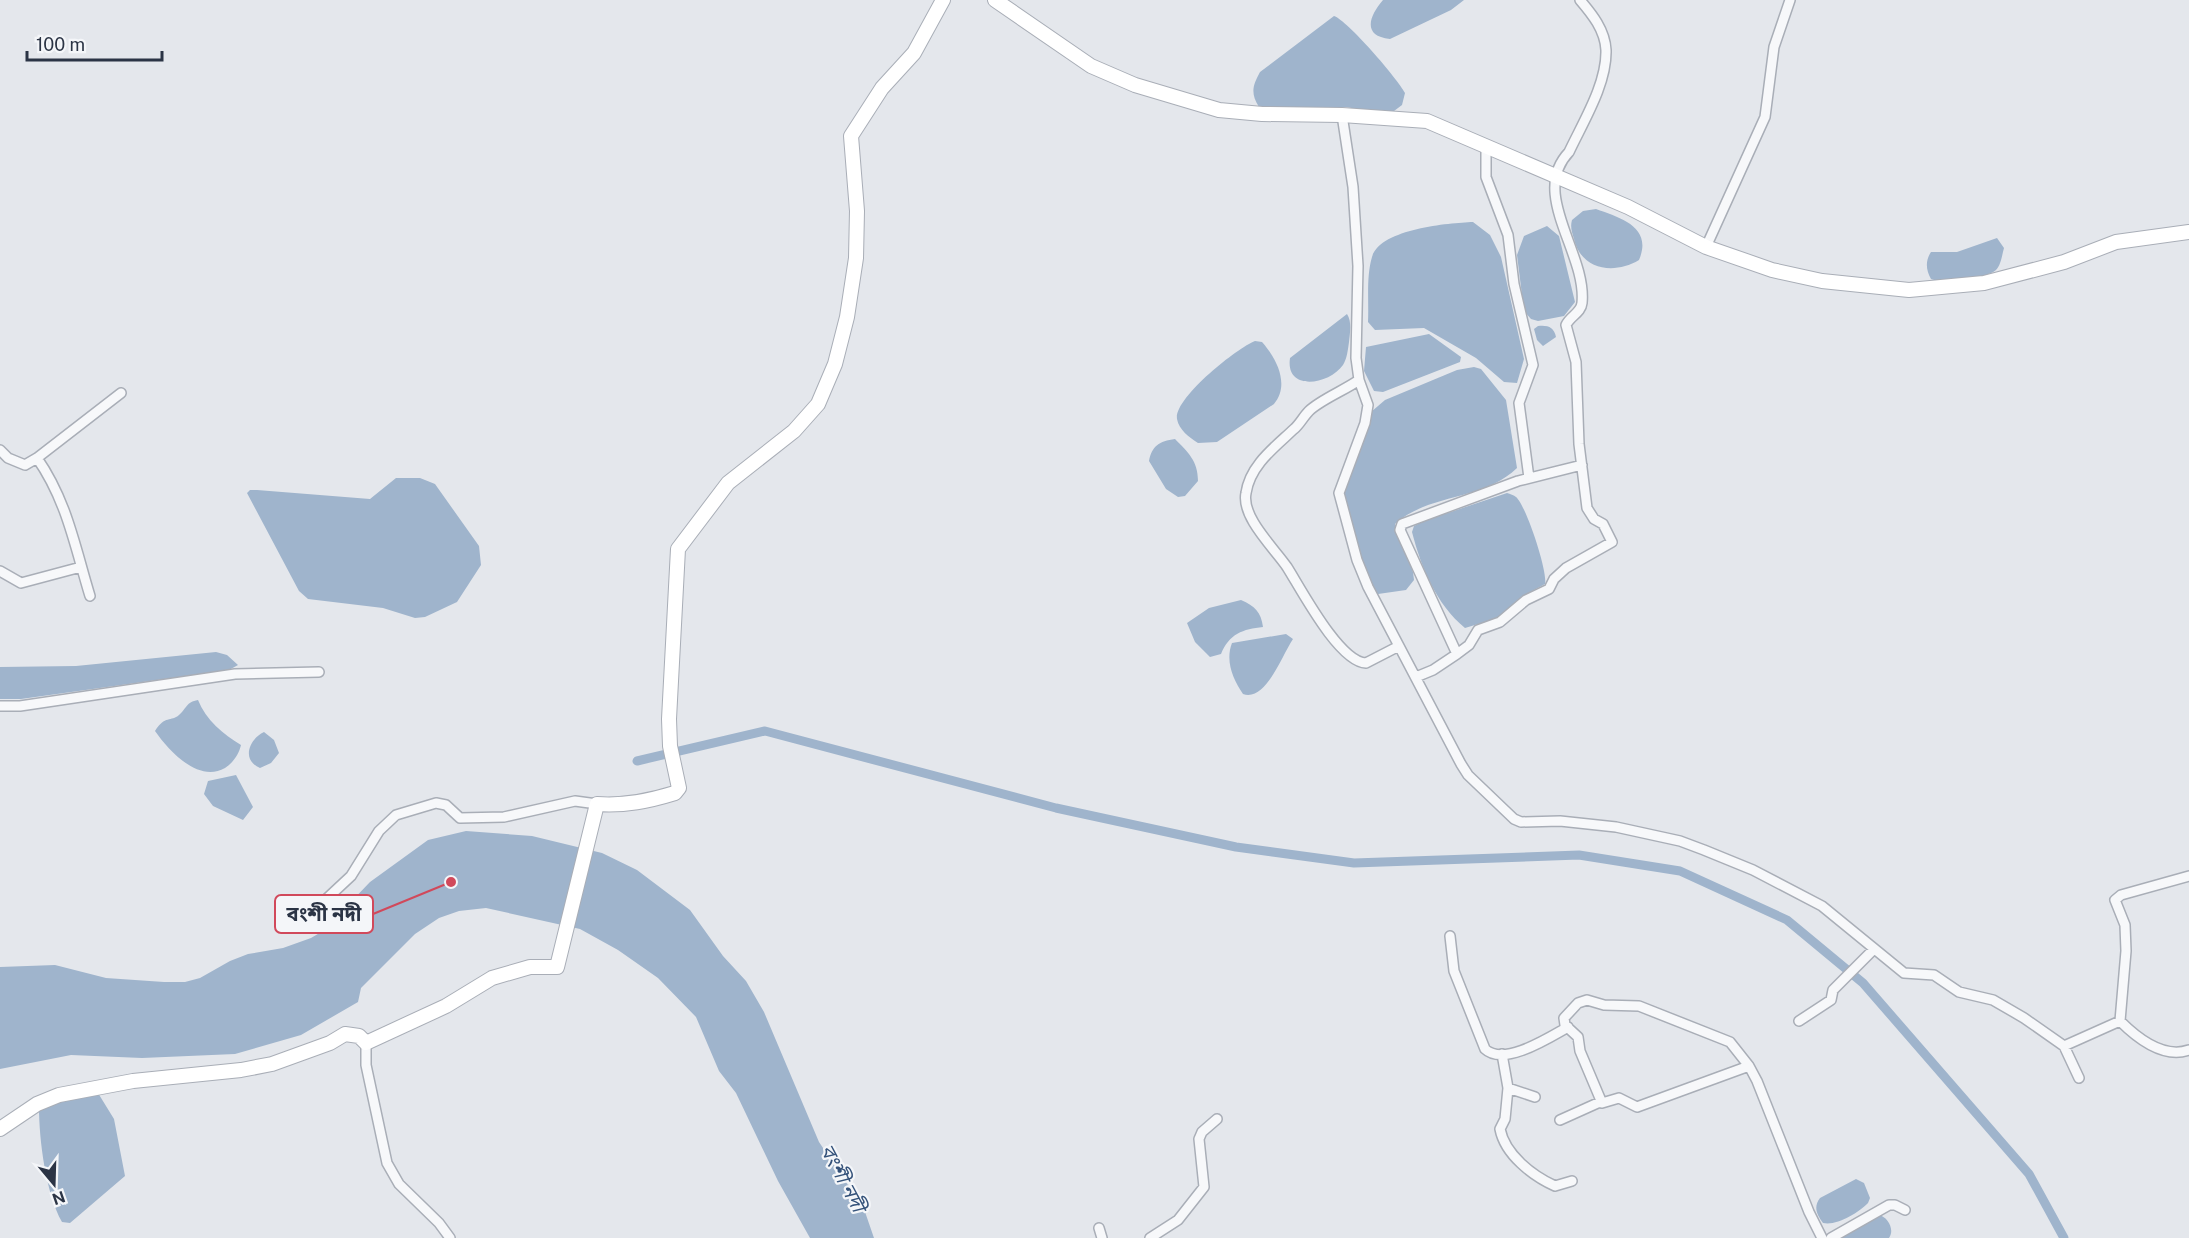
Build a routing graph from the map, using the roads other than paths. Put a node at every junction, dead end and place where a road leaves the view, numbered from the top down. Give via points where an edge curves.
1 (943, 0) edge
2 (995, 0) edge
3 (1580, 0) edge
4 (1790, 0) edge
5 (1342, 115) junction
6 (1486, 148) junction
7 (1554, 176) junction
8 (2189, 232) edge
9 (1706, 247) junction
10 (1359, 380) junction
11 (121, 393) dead end
12 (0, 450) edge
13 (37, 458) junction
14 (1582, 465) junction
15 (1529, 478) junction
16 (81, 567) junction
17 (0, 571) edge
18 (90, 596) dead end
19 (1399, 646) junction
20 (1457, 654) junction
21 (319, 672) dead end
22 (1416, 677) junction
23 (0, 706) edge
24 (596, 807) junction
25 (2189, 876) edge
26 (321, 904) dead end
27 (1450, 936) dead end
28 (1873, 951) junction
29 (2120, 1021) junction
30 (1799, 1022) dead end
31 (1568, 1027) junction
32 (366, 1043) junction
33 (2064, 1046) junction
34 (2189, 1050) edge
35 (1502, 1054) junction
36 (1749, 1066) junction
37 (2079, 1078) dead end
38 (1508, 1088) junction
39 (1535, 1097) dead end
40 (1600, 1102) junction
41 (1217, 1119) dead end
42 (1560, 1120) dead end
43 (0, 1129) edge
44 (1572, 1181) dead end
45 (1905, 1210) dead end
46 (1099, 1228) dead end
47 (450, 1238) edge
48 (1102, 1238) edge
49 (1150, 1238) edge
50 (1822, 1238) edge
51 (1831, 1238) edge

1 - 24 street via 914,53 882,88 851,136 856,258 845,326 818,404 794,431 728,483 678,549 669,719 678,788 675,793 619,806
2 - 5 street via 1091,66 1135,85 1219,110
3 - 7 street via 1598,23 1606,49 1593,98
4 - 9 street via 1774,46 1766,117
5 - 6 street via 1427,121
5 - 10 street via 1353,186
6 - 7 street
6 - 15 street via 1486,177 1508,235 1514,284 1533,365 1519,403
7 - 9 street via 1628,207
7 - 14 street via 1557,204 1582,297 1582,306 1566,324 1576,362
8 - 9 street via 2116,242 2064,262 1984,283 1909,291 1812,279
10 - 19 street via 1368,405 1339,494 1357,560
10 - 19 street via 1310,410 1258,465 1246,492 1245,505 1310,607 1353,658 1366,663
11 - 13 street
12 - 13 street via 25,465
13 - 16 street via 67,513
14 - 15 street
14 - 20 street via 1587,508 1603,524 1612,542 1566,568 1554,579 1553,586 1526,600 1500,622 1478,630 1469,645
15 - 20 street via 1401,525
16 - 17 street via 21,583
16 - 18 street
19 - 22 street
20 - 22 street
21 - 23 street via 236,674
22 - 28 street via 1468,775 1514,819 1616,827 1680,841 1800,893 1822,906
24 - 26 street via 560,802 504,817 460,818 447,806 436,804 396,815 379,831 351,876
24 - 32 street via 557,967 530,968 492,978 446,1006
25 - 29 street via 2115,900 2125,925
27 - 35 street via 1454,972 1485,1049
28 - 30 street via 1836,987 1831,1000
28 - 33 street via 1904,973 1934,975 1959,992 2003,1005
29 - 33 street
29 - 34 street via 2145,1042 2164,1051
31 - 35 street via 1529,1048
31 - 36 street via 1564,1018 1578,1003 1587,1000 1604,1005 1639,1006 1730,1042
31 - 40 street via 1578,1037
32 - 43 street via 358,1036 345,1034 272,1064 133,1081 59,1095 37,1104
32 - 47 street via 366,1065 387,1162 399,1184
33 - 37 street
35 - 38 street
36 - 40 street via 1637,1107 1619,1098
36 - 50 street
38 - 39 street
38 - 44 street via 1500,1129 1511,1152 1550,1184
40 - 42 street
41 - 49 street via 1199,1139 1204,1187 1178,1220
45 - 51 street via 1889,1205
46 - 48 street

